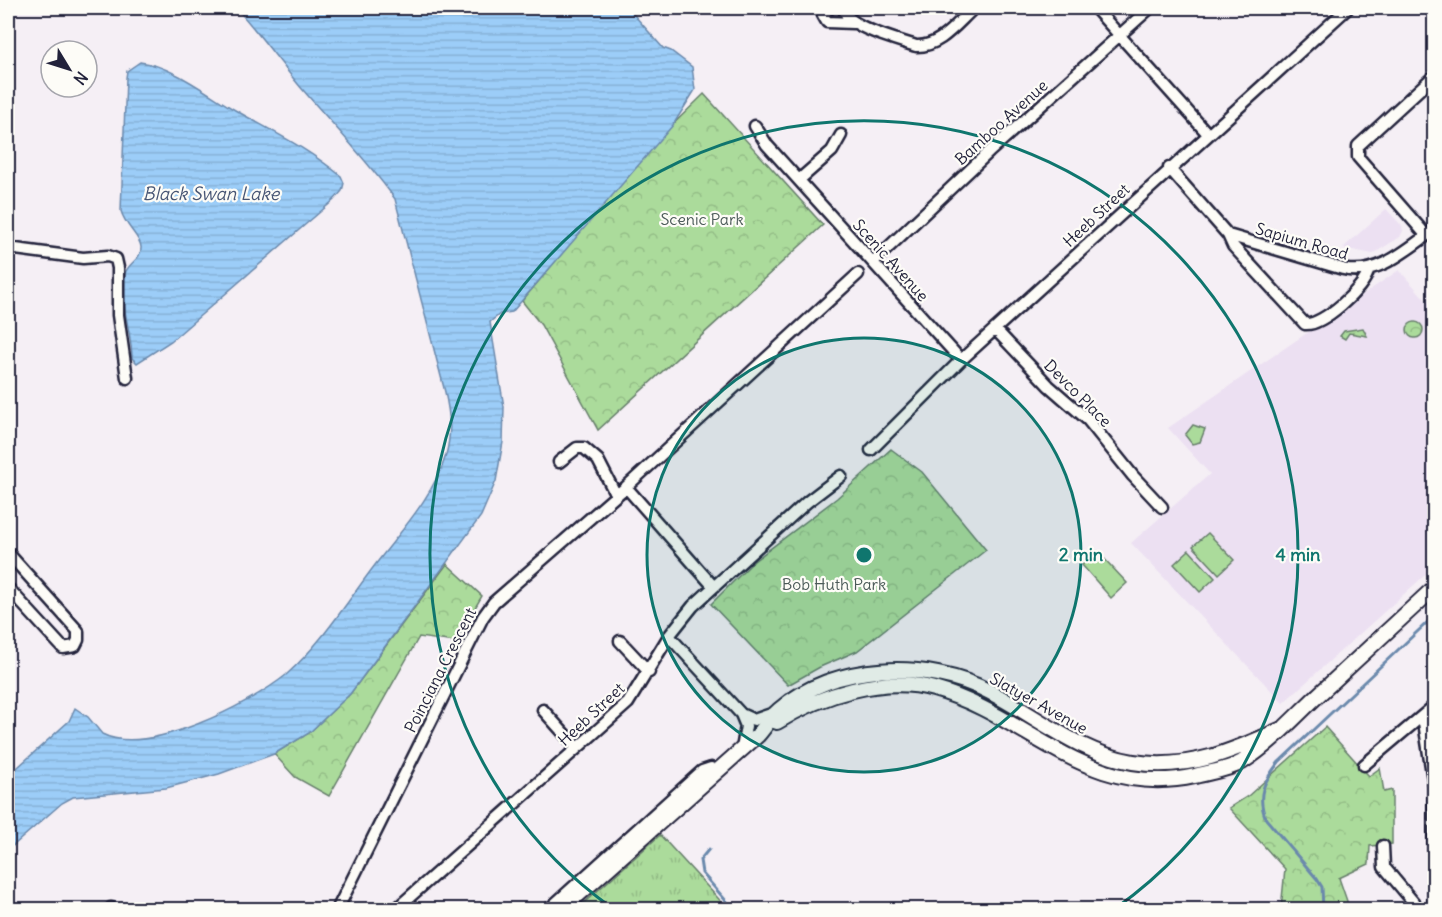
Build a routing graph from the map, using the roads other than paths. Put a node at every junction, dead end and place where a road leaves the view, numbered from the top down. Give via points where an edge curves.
1 (829, 8) edge
2 (844, 8) edge
3 (974, 8) edge
4 (1095, 8) edge
5 (1150, 8) edge
6 (1348, 8) edge
7 (853, 23) junction
8 (1120, 36) junction
9 (1434, 76) edge
10 (755, 126) dead end
11 (1208, 134) junction
12 (841, 135) dead end
13 (1169, 168) junction
14 (799, 180) junction
15 (1430, 233) edge
16 (1228, 236) junction
17 (8, 248) edge
18 (873, 262) junction
19 (1368, 271) junction
20 (858, 274) dead end
21 (995, 329) junction
22 (961, 360) junction
23 (127, 378) dead end
24 (871, 450) dead end
25 (559, 462) dead end
26 (841, 476) dead end
27 (626, 487) junction
28 (616, 495) junction
29 (1162, 507) dead end
30 (8, 553) edge
31 (714, 586) junction
32 (8, 588) edge
33 (1434, 588) edge
34 (669, 636) junction
35 (620, 641) dead end
36 (649, 672) junction
37 (1434, 705) edge
38 (543, 710) dead end
39 (778, 711) junction
40 (741, 714) junction
41 (1423, 716) junction
42 (1282, 729) junction
43 (758, 735) junction
44 (577, 748) junction
45 (742, 749) junction
46 (1364, 765) dead end
47 (715, 773) junction
48 (1383, 846) dead end
49 (337, 909) edge
50 (395, 909) edge
51 (548, 909) edge
52 (561, 909) edge
53 (1420, 909) edge
54 (1434, 909) edge

1 - 7 street via 823,15 827,22
2 - 7 street
3 - 7 street via 927,46 916,46
4 - 8 street
5 - 8 street, Bamboo Avenue
6 - 11 street, Heeb Street
8 - 11 street
8 - 18 street, Bamboo Avenue
9 - 15 street via 1358,146 1358,158
10 - 14 street, Scenic Avenue
11 - 13 street, Heeb Street
12 - 14 street via 832,151
13 - 16 street, Sapium Road
13 - 21 street, Heeb Street
14 - 18 street, Scenic Avenue
15 - 19 street, Sapium Road
16 - 19 street, Sapium Road via 1343,269
16 - 19 street, Sapium Road via 1305,324 1316,322 1355,294 1367,279
17 - 23 street via 116,259 117,315
18 - 22 street, Scenic Avenue
20 - 27 street
21 - 22 street, Heeb Street
21 - 29 street, Devco Place via 1088,420
22 - 24 street, Heeb Street
25 - 28 street via 577,448 584,448 598,460
26 - 31 street, Heeb Street
27 - 28 street, Poinciana Crescent
27 - 31 street
28 - 49 street, Poinciana Crescent via 508,589 483,617
30 - 32 street via 78,631 75,646 63,648
31 - 34 street, Heeb Street
33 - 42 main road, Slatyer Avenue
34 - 36 street, Heeb Street
34 - 40 street
35 - 36 street
36 - 44 street, Heeb Street via 628,703
37 - 41 street
38 - 44 street
39 - 40 street via 754,720
39 - 42 main road, Slatyer Avenue via 833,680 897,670 931,673 989,691 1085,747 1131,762 1191,763 1217,757
39 - 43 main road, Slatyer Avenue
40 - 45 street via 746,726
41 - 46 street
41 - 54 street via 1434,786
42 - 43 main road, Slatyer Avenue via 1242,762 1225,769 1179,779 1151,780 1112,774 1079,762 1003,719 931,688 867,687 836,695 795,710
43 - 45 main road, Slatyer Avenue
44 - 50 street, Heeb Street
45 - 47 main road, Slatyer Avenue
47 - 51 street via 711,768 702,771
47 - 52 main road, Slatyer Avenue
48 - 53 street via 1383,867

